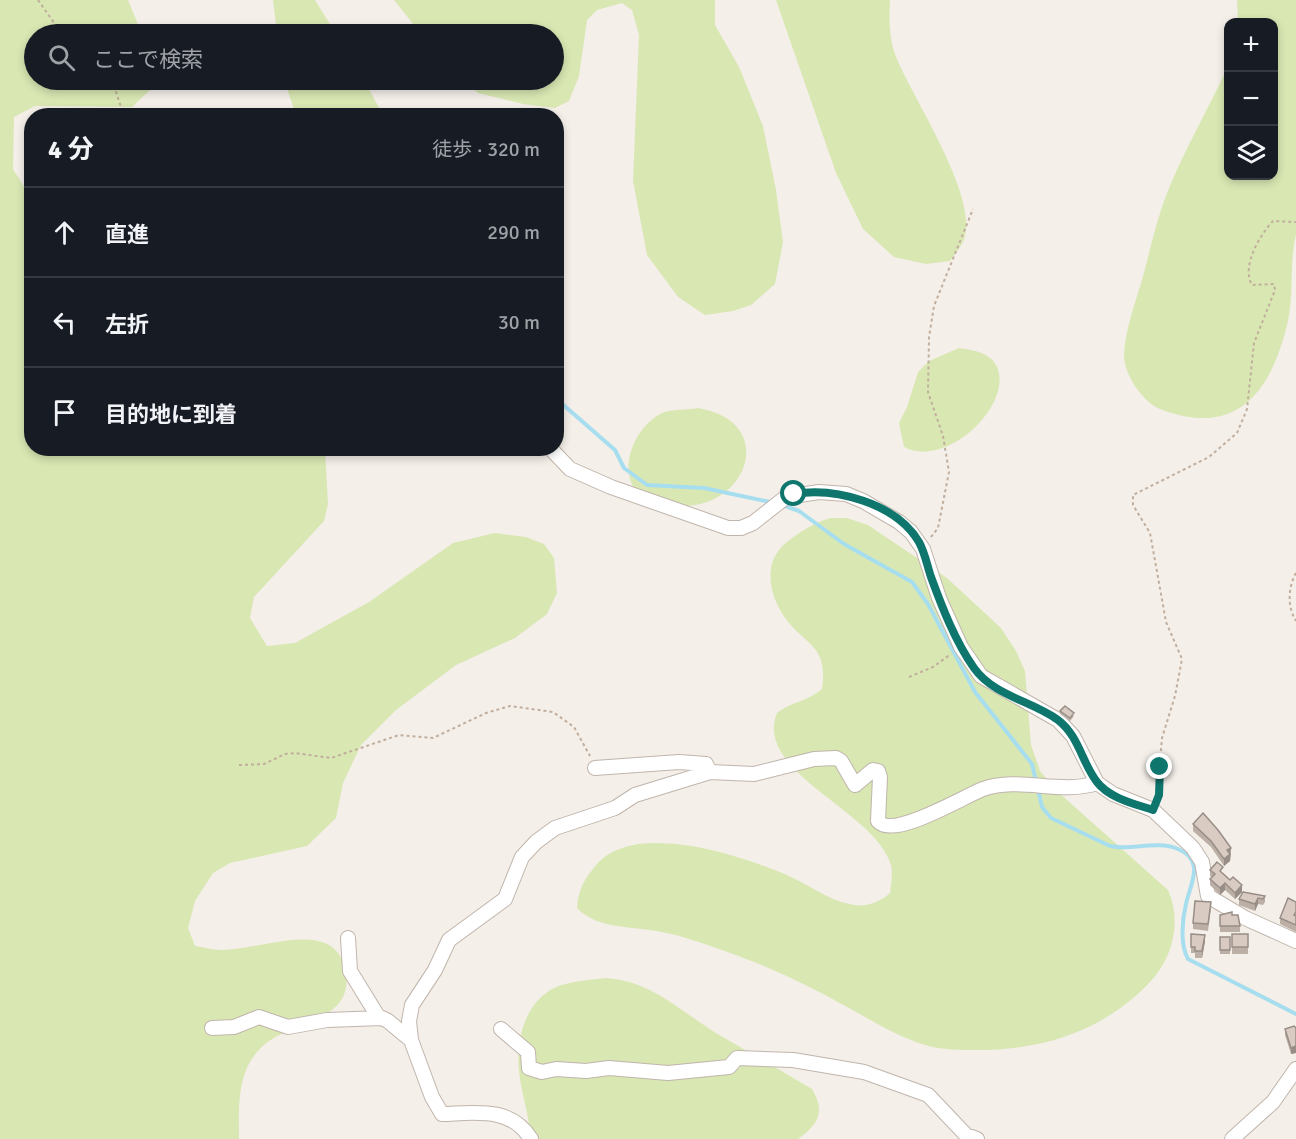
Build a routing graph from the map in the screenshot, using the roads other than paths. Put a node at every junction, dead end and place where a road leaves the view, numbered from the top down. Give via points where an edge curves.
1 (558, 456) edge
2 (595, 768) road end
3 (710, 772) junction
4 (1097, 783) junction
5 (348, 938) dead end
6 (1296, 941) edge
7 (379, 1018) junction
8 (212, 1029) dead end
9 (501, 1029) dead end
10 (411, 1040) junction
11 (1296, 1069) edge
12 (531, 1139) edge
13 (977, 1139) edge
14 (1232, 1139) edge

1 - 4 street via 570,469 714,525 741,528 786,497 804,492 832,492 863,501 899,522 923,549 939,598 973,666 991,684 1065,726
2 - 3 street via 679,762 706,764
3 - 4 street via 754,774 814,759 836,758 855,784 876,770 880,777 878,821 884,824 926,818 995,786 1076,788
3 - 10 street via 635,795 615,808 555,828 536,842 522,857 505,899 448,940 435,970 412,1005
4 - 6 street via 1153,810 1198,854 1208,896
5 - 7 street via 350,971
7 - 8 street via 327,1020 288,1027 259,1017
7 - 10 street
9 - 13 street via 528,1052 529,1068 542,1072 609,1068 668,1073 729,1067 737,1058 757,1057 837,1066 928,1095 966,1135
10 - 12 street via 442,1114 499,1113 509,1117
11 - 14 street via 1274,1102

